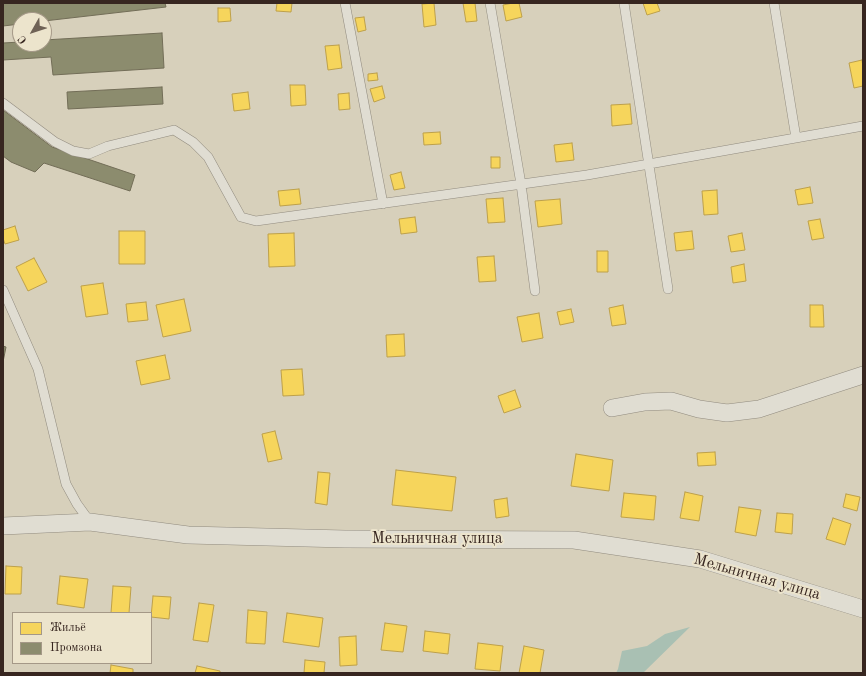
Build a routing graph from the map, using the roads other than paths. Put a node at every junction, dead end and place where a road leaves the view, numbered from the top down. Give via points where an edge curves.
1 (345, 3) edge
2 (490, 3) edge
3 (624, 3) edge
4 (774, 3) edge
5 (3, 103) edge
6 (863, 126) edge
7 (796, 138) junction
8 (649, 164) junction
9 (521, 184) junction
10 (383, 204) junction
11 (668, 289) dead end
12 (3, 290) edge
13 (535, 291) dead end
14 (863, 375) edge
15 (612, 408) dead end
16 (90, 522) junction
17 (3, 526) edge
18 (863, 609) edge

1 - 10 lane
2 - 9 lane
3 - 8 lane
4 - 7 lane
5 - 10 lane via 55,142 73,151 89,154 108,146 174,130 193,142 208,157 242,217 256,221
6 - 7 lane
7 - 8 lane
8 - 9 lane
8 - 11 lane
9 - 10 lane
9 - 13 lane
12 - 16 lane via 38,369 66,484
14 - 15 street via 759,409 727,413 671,401 644,402
16 - 17 street, Мельничная улица
16 - 18 street, Мельничная улица via 188,535 574,540 700,559

